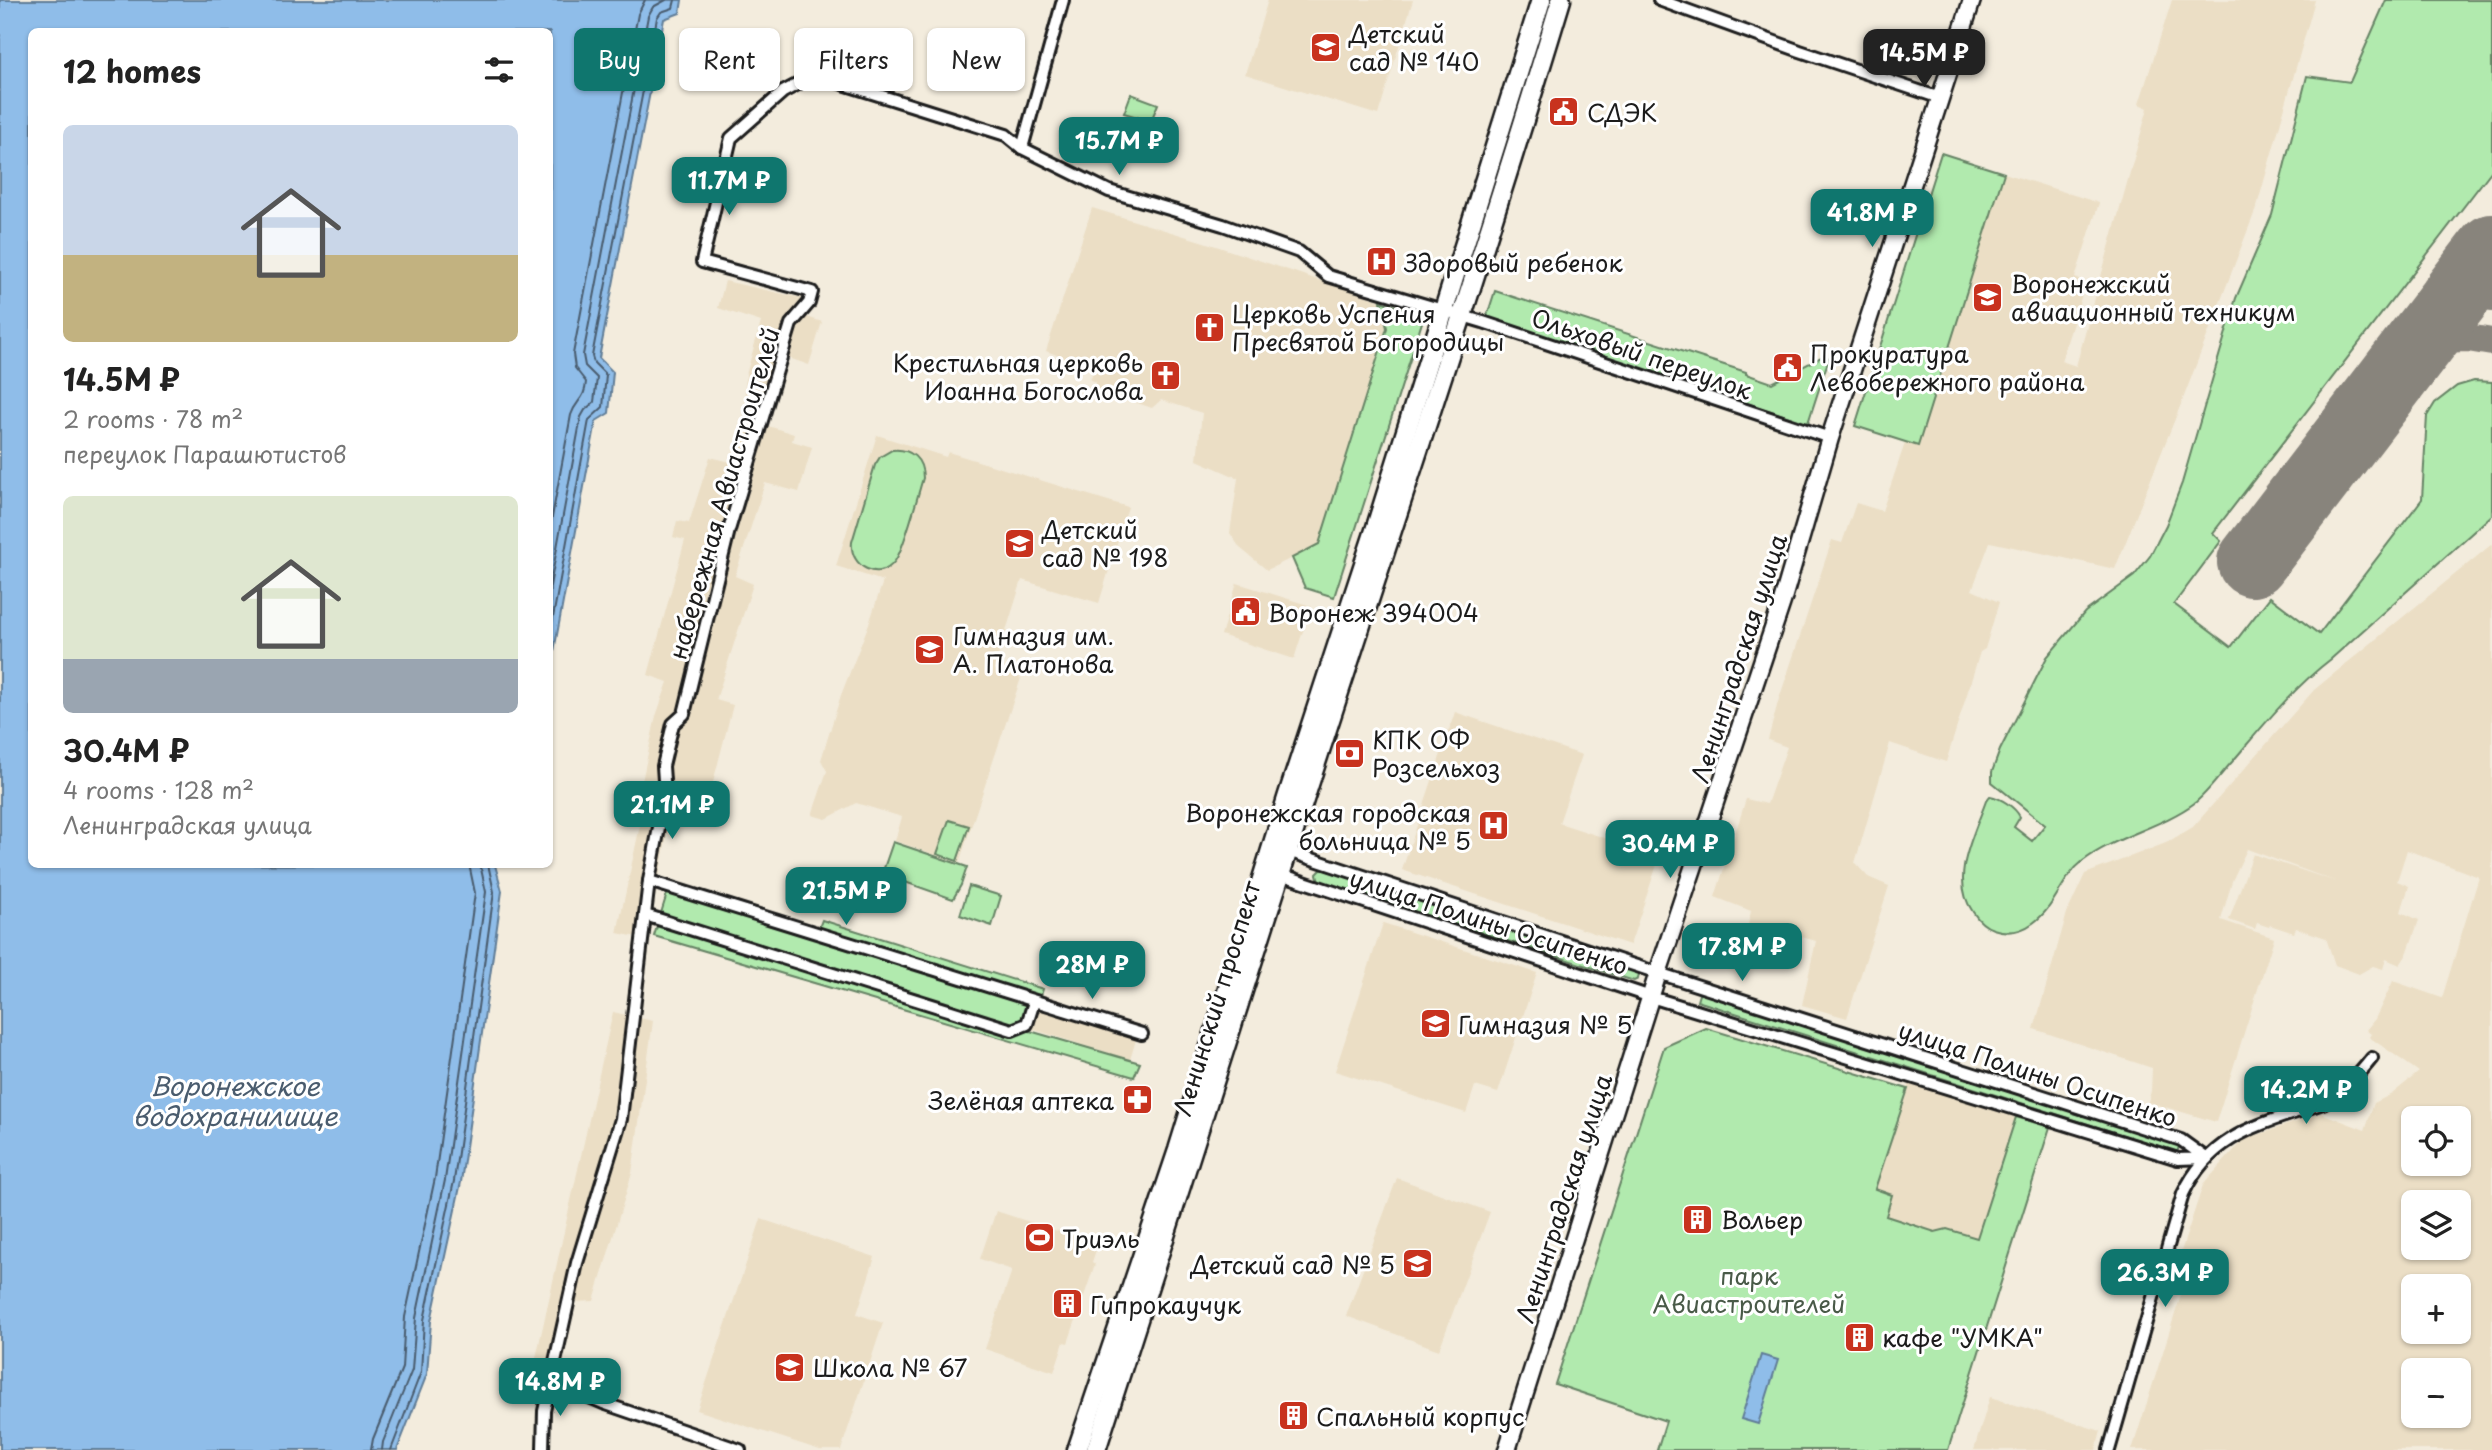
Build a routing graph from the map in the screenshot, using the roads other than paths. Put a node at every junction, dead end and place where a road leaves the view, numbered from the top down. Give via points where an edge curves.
1 (1063, 0) edge
2 (1541, 0) edge
3 (1561, 0) edge
4 (1659, 0) edge
5 (1972, 0) edge
6 (794, 86) edge
7 (866, 91) edge
8 (1941, 98) junction
9 (1022, 148) junction
10 (1452, 313) junction
11 (1830, 438) junction
12 (1288, 851) junction
13 (1268, 856) junction
14 (1280, 874) junction
15 (649, 881) junction
16 (645, 915) junction
17 (1658, 973) junction
18 (1651, 997) junction
19 (1034, 1002) junction
20 (1142, 1034) dead end
21 (2372, 1058) dead end
22 (2206, 1158) junction
23 (550, 1380) junction
24 (543, 1450) edge
25 (740, 1450) edge
26 (1077, 1450) edge
27 (1096, 1450) edge
28 (1507, 1450) edge
29 (2109, 1450) edge

1 - 9 street
2 - 10 main road, Ленинский проспект
3 - 10 main road, Ленинский проспект
4 - 8 street
5 - 8 main road, Ленинградская улица
6 - 15 street, набережная Авиастроителей via 731,138 702,261 812,292 792,324 729,530 684,714 673,724 663,766 665,794
7 - 9 street, Ольховый переулок via 1006,135
8 - 11 main road, Ленинградская улица
9 - 10 street, Ольховый переулок via 1109,191 1299,252 1328,276
10 - 11 street, Ольховый переулок
10 - 12 main road, Ленинский проспект
10 - 13 main road, Ленинский проспект
11 - 17 main road, Ленинградская улица via 1782,602
12 - 13 street
12 - 14 main road, Ленинский проспект
12 - 17 street, улица Полины Осипенко
13 - 14 street
13 - 26 main road, Ленинский проспект via 1178,1150
14 - 18 street, улица Полины Осипенко
14 - 27 main road, Ленинский проспект
15 - 16 street, набережная Авиастроителей
15 - 19 street
16 - 19 street via 1012,1030 1027,1024
16 - 23 street, набережная Авиастроителей via 621,1119 577,1263
17 - 18 main road, Ленинградская улица
17 - 22 street, улица Полины Осипенко via 2181,1140
18 - 22 street, улица Полины Осипенко via 2178,1159
18 - 28 main road, Ленинградская улица
19 - 20 street
21 - 22 street via 2336,1096 2239,1134
22 - 29 street via 2183,1194
23 - 24 street, набережная Авиастроителей
23 - 25 street

